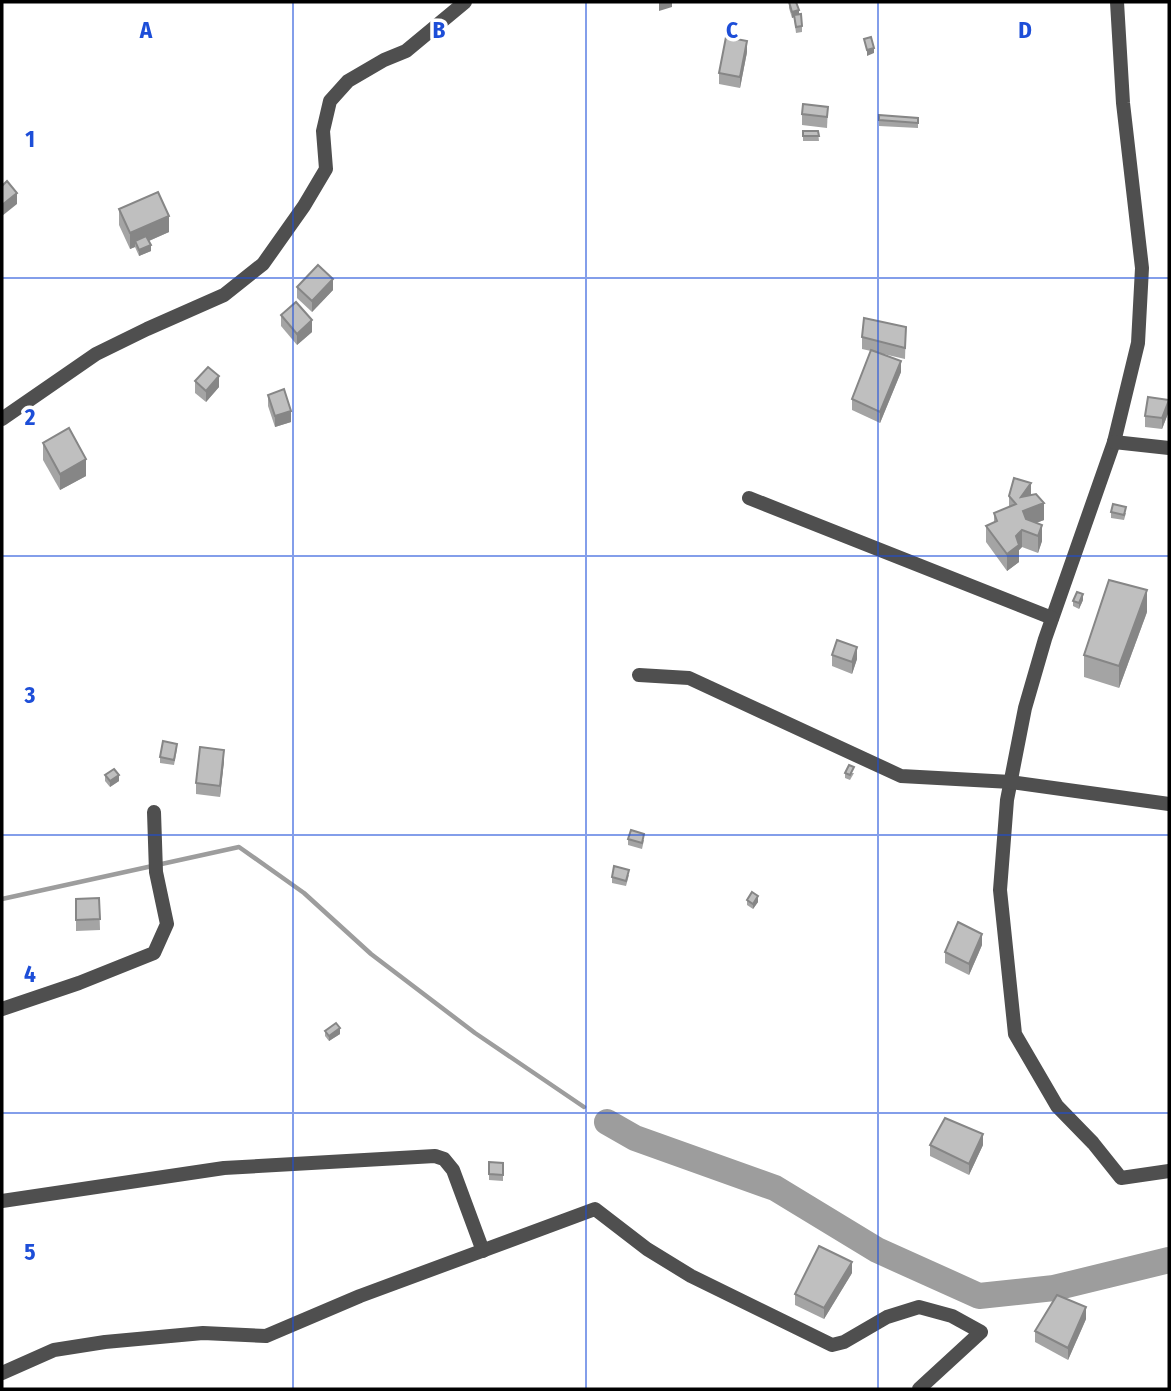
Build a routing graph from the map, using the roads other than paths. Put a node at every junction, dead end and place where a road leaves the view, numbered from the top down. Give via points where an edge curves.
1 (465, 2) edge
2 (1117, 2) edge
3 (2, 419) edge
4 (1114, 442) junction
5 (1169, 448) edge
6 (749, 498) dead end
7 (1052, 618) junction
8 (639, 675) dead end
9 (1011, 782) junction
10 (1169, 804) edge
11 (154, 812) dead end
12 (2, 1009) edge
13 (1169, 1171) edge
14 (2, 1201) edge
15 (483, 1251) junction
16 (2, 1373) edge
17 (919, 1389) edge

1 - 3 street via 406,51 348,81 330,102 323,131 326,169 263,264 224,295 96,355
2 - 4 street via 1142,268 1138,343
4 - 5 street
4 - 7 street
6 - 7 street
7 - 9 street via 1025,708
8 - 9 street via 689,678 901,776
9 - 10 street
9 - 13 street via 1000,890 1015,1034 1057,1106 1121,1178
11 - 12 street via 156,866 167,924 154,953
14 - 15 street via 224,1168 435,1156 453,1170
15 - 16 street via 266,1336 203,1332 105,1342 54,1350
15 - 17 street via 595,1209 691,1276 832,1345 887,1317 919,1307 952,1316 981,1332

